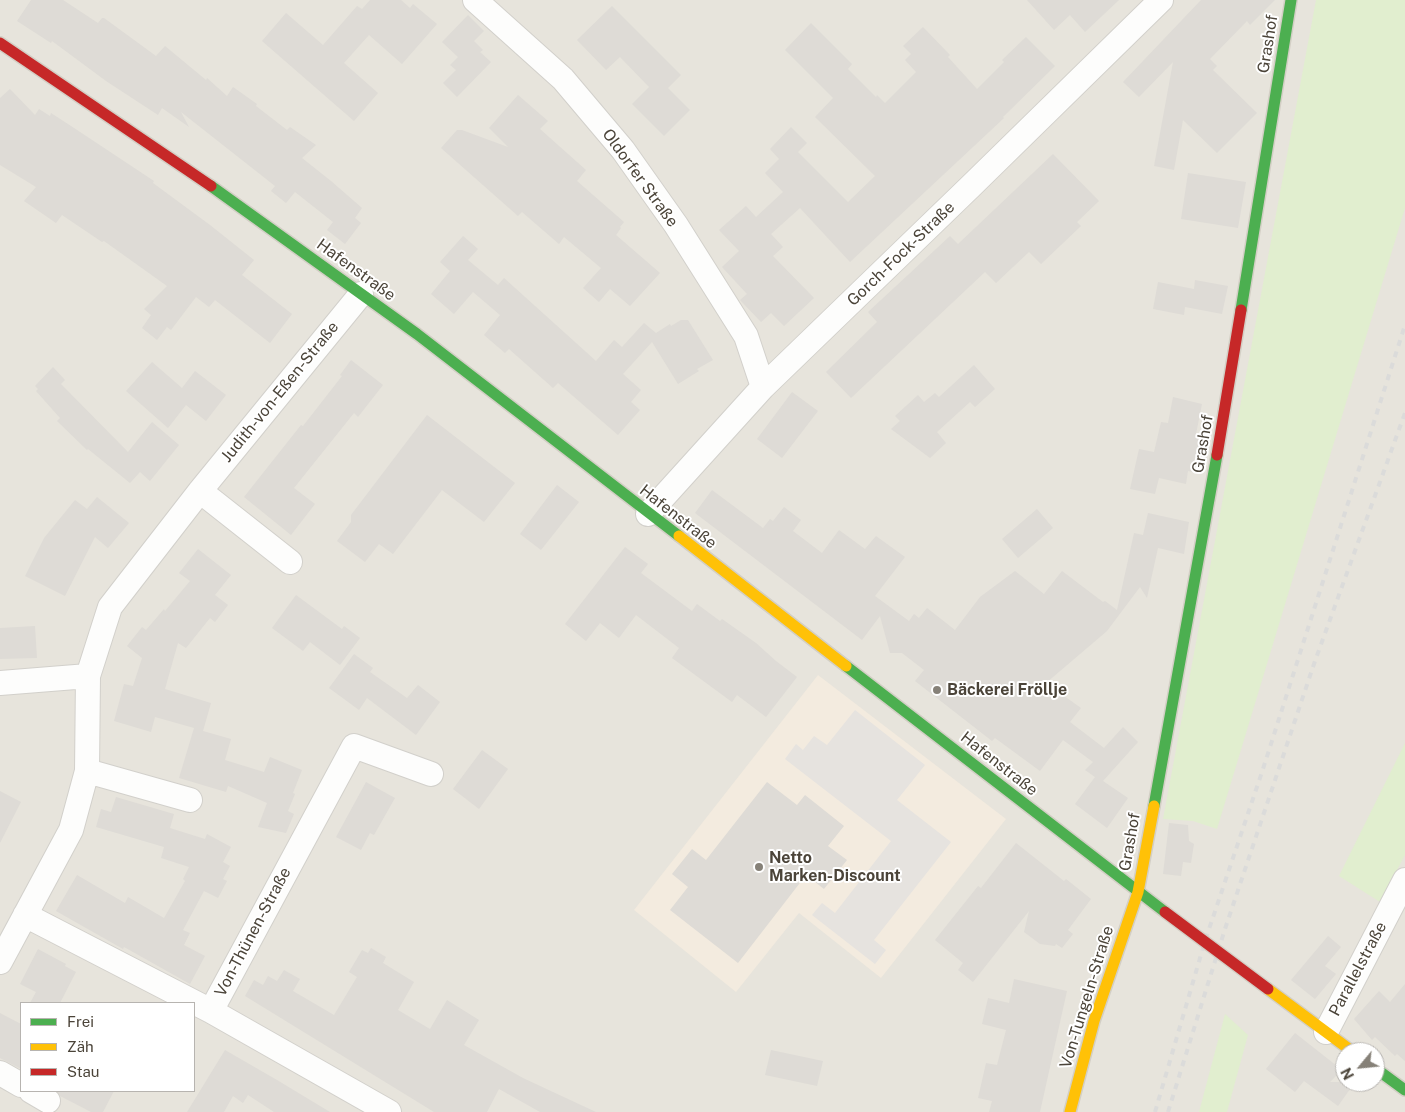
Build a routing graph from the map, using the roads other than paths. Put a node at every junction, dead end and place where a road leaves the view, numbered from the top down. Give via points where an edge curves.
1 (475, 0) edge
2 (1161, 0) edge
3 (1291, 0) edge
4 (0, 43) edge
5 (361, 294) junction
6 (763, 387) junction
7 (200, 491) junction
8 (648, 514) junction
9 (290, 562) dead end
10 (88, 676) junction
11 (0, 683) edge
12 (87, 770) junction
13 (431, 774) dead end
14 (190, 800) dead end
15 (1405, 880) edge
16 (1138, 892) junction
17 (25, 915) junction
18 (0, 962) edge
19 (194, 1002) edge
20 (195, 1003) edge
21 (211, 1011) junction
22 (1326, 1032) junction
23 (1340, 1042) edge
24 (0, 1073) edge
25 (1385, 1075) edge
26 (20, 1084) edge
27 (1405, 1090) edge
28 (389, 1112) edge
29 (1070, 1112) edge

1 - 6 street, Oldorfer Straße via 563,79 624,150 746,336
2 - 6 street, Gorch-Fock-Straße
3 - 16 street, Grashof via 1222,430
4 - 5 street, Hafenstraße via 175,160
5 - 7 street, Judith-von-Eßen-Straße
5 - 8 street, Hafenstraße
6 - 8 street, Gorch-Fock-Straße
7 - 9 street
7 - 10 street, Judith-von-Eßen-Straße via 110,607
8 - 16 street, Hafenstraße
10 - 11 street
10 - 12 street, Judith-von-Eßen-Straße
12 - 14 street
12 - 17 street, Judith-von-Eßen-Straße via 70,830
13 - 21 street, Von-Thünen-Straße via 354,746
15 - 22 street, Parallelstraße
16 - 22 street, Hafenstraße, bridge
16 - 29 street, Von-Tungeln-Straße via 1094,1021
17 - 18 street, Judith-von-Eßen-Straße
17 - 19 street
20 - 21 street
21 - 28 street, Von-Thünen-Straße
22 - 23 street, Hafenstraße
24 - 26 street
25 - 27 street

